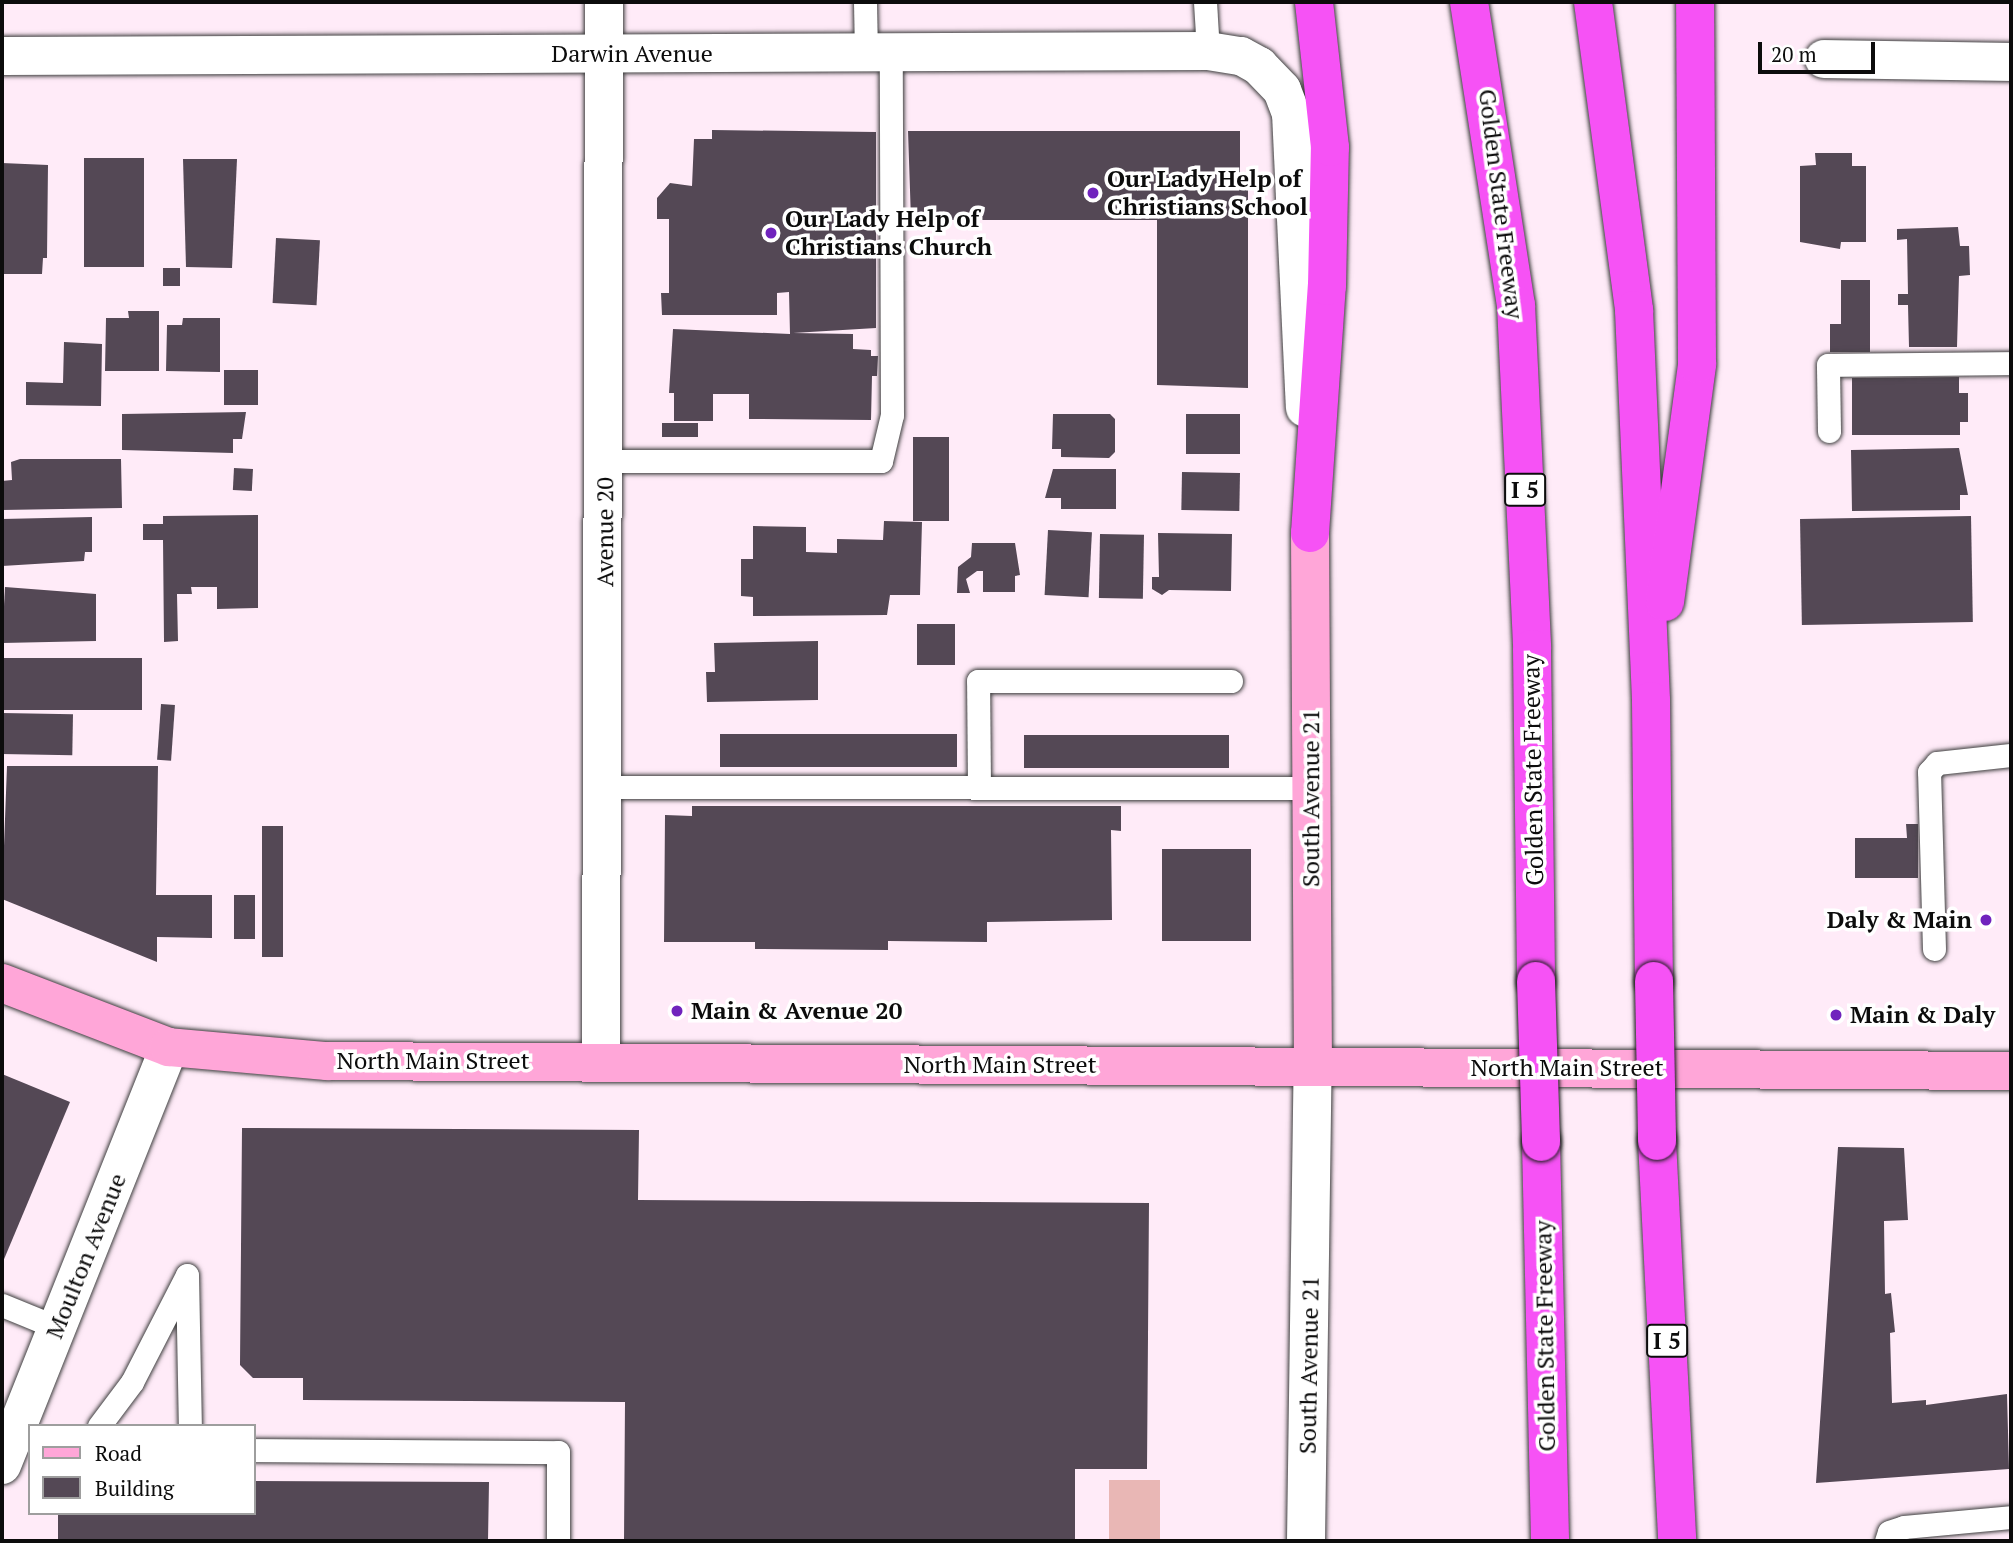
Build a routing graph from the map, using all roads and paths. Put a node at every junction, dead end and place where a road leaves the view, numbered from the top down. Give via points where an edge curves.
1 (604, 2) edge
2 (865, 2) edge
3 (1205, 2) edge
4 (1314, 2) edge
5 (1469, 2) edge
6 (1593, 2) edge
7 (1695, 2) edge
8 (1208, 51) junction
9 (603, 54) junction
10 (878, 55) junction
11 (2, 56) edge
12 (1824, 59) dead end
13 (2011, 62) edge
14 (1259, 66) joint
15 (2011, 363) edge
16 (1829, 431) dead end
17 (606, 461) junction
18 (1310, 533) junction
19 (1231, 681) dead end
20 (1651, 701) junction
21 (2011, 755) edge
22 (604, 787) junction
23 (979, 787) junction
24 (1311, 788) junction
25 (1934, 949) dead end
26 (2, 983) edge
27 (169, 1047) junction
28 (601, 1063) junction
29 (1314, 1067) junction
30 (2011, 1071) edge
31 (2, 1305) edge
32 (58, 1328) junction
33 (100, 1424) edge
34 (190, 1424) edge
35 (24, 1429) edge
36 (256, 1450) edge
37 (2, 1465) edge
38 (2011, 1517) edge
39 (558, 1541) edge
40 (1306, 1541) edge
41 (1550, 1541) edge
42 (1677, 1541) edge
43 (1886, 1541) edge

1 - 9 street, Avenue 20
2 - 10 lane
3 - 8 lane
4 - 18 highway via 1329,147 1327,286
5 - 41 highway, Golden State Freeway / I 5, bridge via 1516,305 1532,649
6 - 20 highway, I 5 via 1634,310
7 - 20 highway via 1697,364
8 - 10 street, Darwin Avenue
8 - 14 street, Darwin Avenue
9 - 10 street, Darwin Avenue
9 - 11 street, Darwin Avenue
9 - 17 street, Avenue 20
10 - 17 lane via 892,415 881,461
12 - 13 street
14 - 18 street, South Avenue 21 via 1282,90 1295,145
15 - 16 lane via 1828,365
17 - 22 street, Avenue 20
18 - 24 main road, South Avenue 21
19 - 23 lane via 978,681
20 - 42 highway, I 5, bridge via 1657,1141
21 - 25 lane via 1937,763 1929,772
22 - 23 lane
22 - 28 street, Avenue 20
23 - 24 lane
24 - 29 main road, South Avenue 21
26 - 27 main road, North Main Street
27 - 28 main road, North Main Street via 327,1060
27 - 32 street, Moulton Avenue
28 - 29 main road, North Main Street
29 - 30 main road, North Main Street
29 - 40 street, South Avenue 21
31 - 32 lane
32 - 35 street, Moulton Avenue
33 - 34 lane via 132,1382 187,1275
35 - 37 street, Moulton Avenue
36 - 39 lane via 558,1452
38 - 43 lane via 1904,1527 1889,1532

